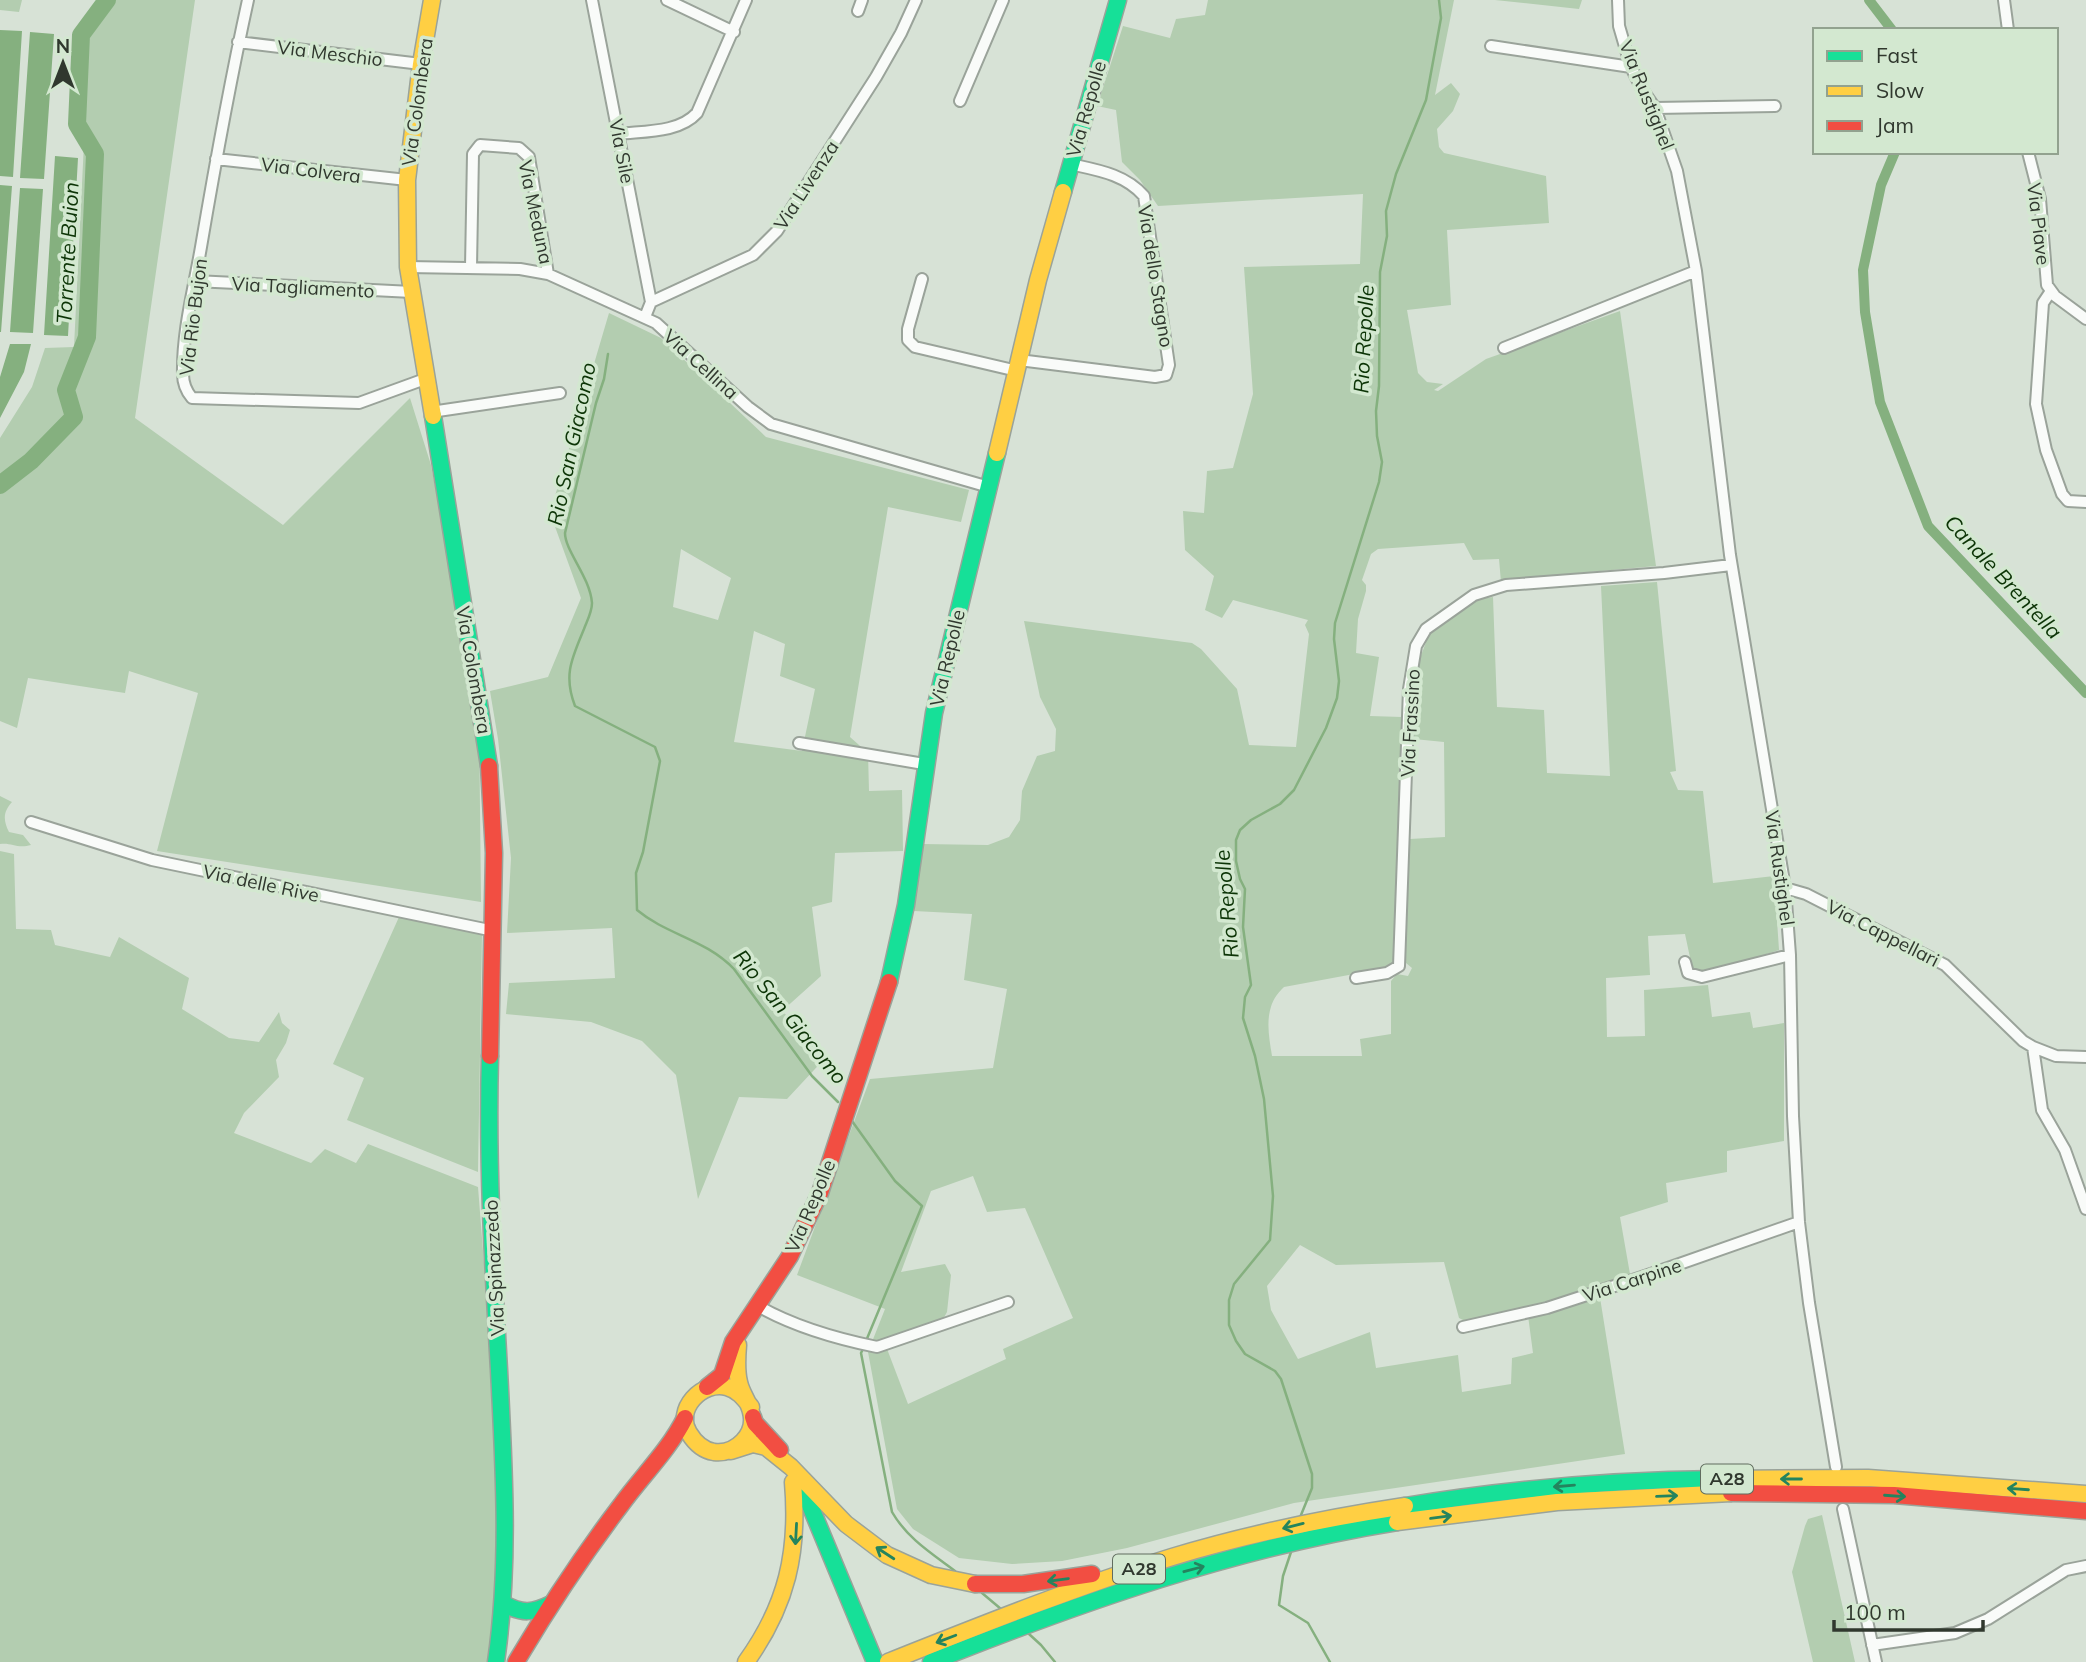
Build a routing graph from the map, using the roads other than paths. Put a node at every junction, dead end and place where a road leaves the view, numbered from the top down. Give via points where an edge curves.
1 (248, 0) edge
2 (432, 0) edge
3 (592, 0) edge
4 (667, 0) edge
5 (746, 0) edge
6 (916, 0) edge
7 (1003, 0) edge
8 (1118, 0) edge
9 (1618, 0) edge
10 (2004, 0) edge
11 (2008, 28) edge
12 (734, 32) junction
13 (238, 42) junction
14 (1491, 47) dead end
15 (421, 65) junction
16 (1631, 67) junction
17 (960, 101) dead end
18 (1775, 106) dead end
19 (1655, 108) junction
20 (619, 134) junction
21 (2028, 154) edge
22 (216, 159) junction
23 (1070, 164) junction
24 (407, 180) junction
25 (408, 267) junction
26 (471, 267) junction
27 (1696, 271) junction
28 (548, 274) junction
29 (922, 279) dead end
30 (195, 281) junction
31 (2051, 291) junction
32 (412, 292) junction
33 (651, 302) junction
34 (645, 317) junction
35 (2086, 319) edge
36 (1504, 348) dead end
37 (1018, 366) junction
38 (425, 379) junction
39 (559, 393) dead end
40 (431, 412) junction
41 (989, 487) junction
42 (2086, 502) edge
43 (1731, 565) junction
44 (799, 743) dead end
45 (924, 764) junction
46 (31, 822) dead end
47 (1785, 888) junction
48 (494, 931) junction
49 (1790, 955) junction
50 (1685, 962) dead end
51 (1356, 978) dead end
52 (2033, 1047) junction
53 (2086, 1057) edge
54 (2086, 1207) edge
55 (1799, 1222) junction
56 (1008, 1302) dead end
57 (758, 1306) junction
58 (1463, 1327) dead end
59 (740, 1332) junction
60 (707, 1387) junction
61 (752, 1412) junction
62 (685, 1418) junction
63 (667, 1450) junction
64 (705, 1450) junction
65 (731, 1451) junction
66 (791, 1466) junction
67 (1836, 1467) dead end
68 (2086, 1494) edge
69 (1843, 1509) dead end
70 (2086, 1511) edge
71 (1328, 1527) junction
72 (1251, 1536) junction
73 (2086, 1566) edge
74 (553, 1603) junction
75 (504, 1611) junction
76 (1000, 1626) junction
77 (533, 1633) junction
78 (1872, 1644) junction
79 (961, 1650) junction
80 (497, 1660) edge
81 (892, 1660) edge
82 (516, 1662) edge
83 (746, 1662) edge
84 (875, 1662) edge
85 (931, 1662) edge
86 (940, 1662) edge
87 (1875, 1662) edge

1 - 13 street, Via Rio Bujon
2 - 15 main road, Via Colombera
3 - 20 street, Via Sile
4 - 12 street
5 - 12 street
6 - 33 street, Via Livenza via 876,77 777,231 753,255
7 - 17 street
8 - 23 main road, Via Repolle
9 - 16 street, Via Rustighel via 1619,26
10 - 11 street
12 - 20 street via 691,120
13 - 15 street, Via Meschio
13 - 22 street, Via Rio Bujon
14 - 16 street
15 - 24 main road, Via Colombera
16 - 19 street, Via Rustighel
18 - 19 street
19 - 27 street, Via Rustighel via 1677,171
20 - 33 street, Via Sile
21 - 31 street, Via Piave via 2040,200
22 - 24 street, Via Colvera
22 - 30 street, Via Rio Bujon
23 - 37 main road, Via Repolle
23 - 37 street, Via dello Stagno via 1123,178 1144,196 1169,365 1166,375 1155,377
24 - 25 main road, Via Colombera
25 - 26 street, Via Cellina
25 - 32 main road, Via Colombera
26 - 28 street, Via Cellina
26 - 28 street, Via Meduna via 472,154 480,145 519,148 529,157
27 - 36 street
27 - 43 street, Via Rustighel
28 - 34 street, Via Cellina
29 - 37 street via 908,329 908,340 915,347
30 - 32 street, Via Tagliamento
30 - 38 street, Via Rio Bujon via 183,377 192,398 359,403
31 - 35 street, Via Piave
31 - 42 street via 2043,303 2036,404 2062,494 2068,501
32 - 38 main road, Via Colombera
33 - 34 street
34 - 41 street, Via Cellina via 771,424
37 - 41 main road, Via Repolle
38 - 40 main road, Via Colombera
39 - 40 street
40 - 48 main road, Via Colombera via 492,779
41 - 45 main road, Via Repolle
43 - 47 street, Via Rustighel
43 - 51 street, Via Frassino via 1506,585 1474,596 1426,629 1416,646 1409,689 1399,966 1387,973
44 - 45 street
45 - 57 main road, Via Repolle via 903,932 894,968 820,1193 790,1256
46 - 48 street, Via delle Rive via 152,860
47 - 49 street, Via Rustighel
47 - 52 street, Via Cappellari via 1806,894 1945,965
48 - 75 main road, Via Spinazzedo via 488,1119 508,1547
49 - 50 street via 1702,977 1688,973
49 - 55 street, Via Rustighel
52 - 53 street via 2056,1056
52 - 54 street via 2042,1110 2065,1150
55 - 58 street, Via Carpine via 1547,1308
55 - 67 street, Via Rustighel
56 - 57 street via 877,1347
57 - 59 main road, Via Repolle
59 - 60 main road, Via Repolle via 722,1375
59 - 61 main road via 739,1384
60 - 61 main road via 728,1386 746,1398
60 - 62 main road, Via Repolle via 691,1399
61 - 65 main road via 748,1437
61 - 66 main road via 755,1423
62 - 63 main road, Via Repolle
62 - 64 main road via 690,1437
63 - 64 main road
63 - 74 main road, Via Repolle via 639,1480
64 - 65 main road
65 - 66 main road via 747,1444 764,1446
72 -> 66 main road via 1195,1543 1075,1577 1019,1585 948,1578 909,1567 885,1553 849,1527
66 -> 83 main road via 797,1513 795,1549 786,1588 768,1630
66 - 84 main road via 806,1492
68 -> 71 main road, A28 via 1868,1478 1634,1480 1464,1496
69 - 78 street
71 -> 70 main road, A28 via 1636,1497 1868,1494
71 -> 72 main road, A28
76 -> 71 main road, A28 via 1036,1622
72 - 76 main road, A28 via 1172,1557 1022,1610
73 - 78 street via 2066,1570 1988,1619 1955,1633
74 - 75 main road via 520,1614
74 - 77 main road, Via Repolle
75 - 77 main road
75 - 80 main road
76 - 79 main road, A28
76 -> 81 main road, A28
77 - 80 main road, Via Repolle
77 - 82 main road, Via Repolle
78 - 87 street
79 - 85 main road, A28
79 - 86 main road

